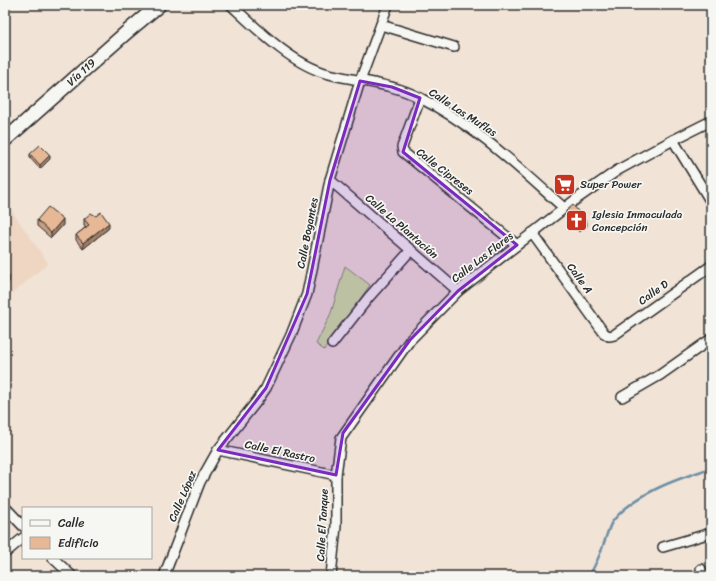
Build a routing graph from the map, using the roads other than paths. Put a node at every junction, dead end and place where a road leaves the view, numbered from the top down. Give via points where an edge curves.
1 (159, 5) edge
2 (231, 5) edge
3 (388, 5) edge
4 (381, 24) junction
5 (454, 47) dead end
6 (360, 81) junction
7 (420, 98) junction
8 (711, 121) edge
9 (5, 140) edge
10 (673, 140) junction
11 (330, 180) junction
12 (711, 202) edge
13 (564, 208) junction
14 (532, 233) junction
15 (517, 245) junction
16 (411, 250) junction
17 (711, 266) edge
18 (458, 291) junction
19 (609, 336) joint
20 (711, 339) edge
21 (332, 344) dead end
22 (622, 397) dead end
23 (218, 450) junction
24 (336, 475) junction
25 (5, 507) edge
26 (22, 525) edge
27 (711, 533) edge
28 (22, 539) edge
29 (663, 547) dead end
30 (5, 553) edge
31 (54, 559) edge
32 (72, 576) edge
33 (164, 576) edge
34 (331, 576) edge

1 - 9 main road, Vía 119
2 - 6 street, Calle Las Muflas via 295,60 328,74
3 - 4 street, Calle Bogantes
4 - 5 street
4 - 6 street, Calle Bogantes
6 - 7 street, Calle Las Muflas via 392,87
6 - 11 street, Calle Bogantes
7 - 13 street, Calle Las Muflas via 482,136
7 - 15 street, Calle Cipreses via 402,152
8 - 10 street, Calle Las Flores
10 - 12 street
10 - 13 street, Calle Las Flores via 618,170
11 - 16 street, Calle La Plantación
11 - 23 street, Calle Bogantes via 307,294 291,335 257,402
13 - 14 street, Calle Las Flores
14 - 15 street, Calle Las Flores
14 - 19 street, Calle A via 604,333
15 - 18 street, Calle Las Flores
16 - 18 street, Calle La Plantación
16 - 21 street
17 - 19 street, Calle D via 614,335
18 - 24 street, Calle Las Flores via 410,340 343,433
20 - 22 street via 660,375
23 - 24 street, Calle El Rastro
23 - 33 street, Calle López via 200,482
24 - 34 street, Calle El Tanque via 336,526
25 - 26 street
27 - 29 street
28 - 30 street
31 - 32 street

